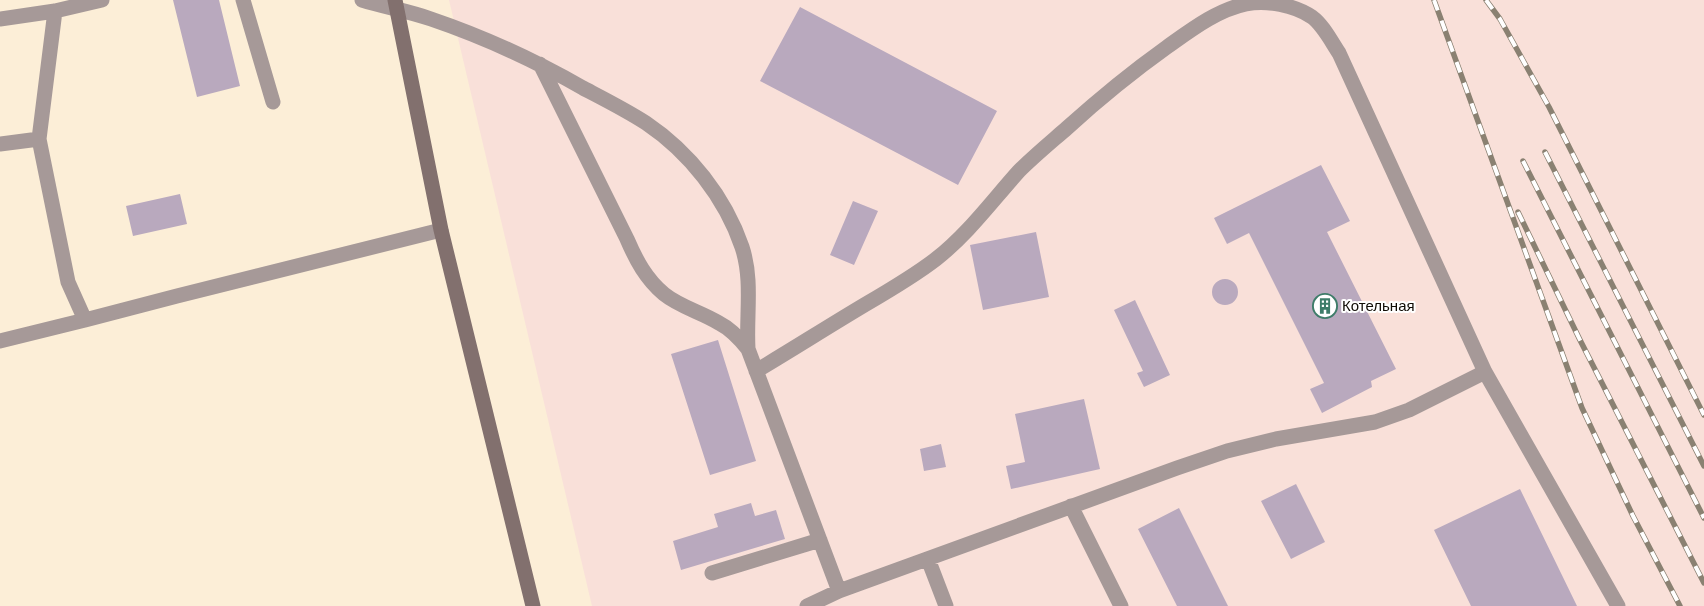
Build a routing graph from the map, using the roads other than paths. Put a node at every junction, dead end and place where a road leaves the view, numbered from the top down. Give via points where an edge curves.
1 (102, 0) edge
2 (243, 0) edge
3 (362, 0) edge
4 (396, 4) edge
5 (55, 11) junction
6 (0, 19) edge
7 (540, 64) junction
8 (273, 102) dead end
9 (39, 138) junction
10 (0, 144) edge
11 (441, 230) junction
12 (85, 320) junction
13 (0, 341) edge
14 (748, 349) junction
15 (756, 371) junction
16 (1485, 372) junction
17 (1071, 506) junction
18 (820, 540) junction
19 (928, 559) junction
20 (712, 573) dead end
21 (839, 591) junction
22 (533, 606) edge
23 (807, 606) edge
24 (946, 606) edge
25 (1121, 606) edge
26 (1618, 606) edge

1 - 5 lane
2 - 8 lane
3 - 4 lane
4 - 7 lane via 490,40
4 - 11 main road
5 - 6 lane
5 - 9 lane
7 - 14 lane via 635,259 648,278 682,305 720,323
7 - 14 lane via 646,123 698,169 732,223 742,247 748,273
9 - 10 lane
9 - 12 lane via 68,282
11 - 12 lane
11 - 22 main road
12 - 13 lane
14 - 15 lane
15 - 16 lane via 937,258 995,201 1020,171 1144,63 1220,13 1263,2 1312,17 1339,53
15 - 18 lane
16 - 17 lane via 1409,410 1374,422 1276,439 1227,452
16 - 26 lane
17 - 19 lane
17 - 25 lane
18 - 20 lane
18 - 21 lane
19 - 21 lane
19 - 24 lane
21 - 23 lane

